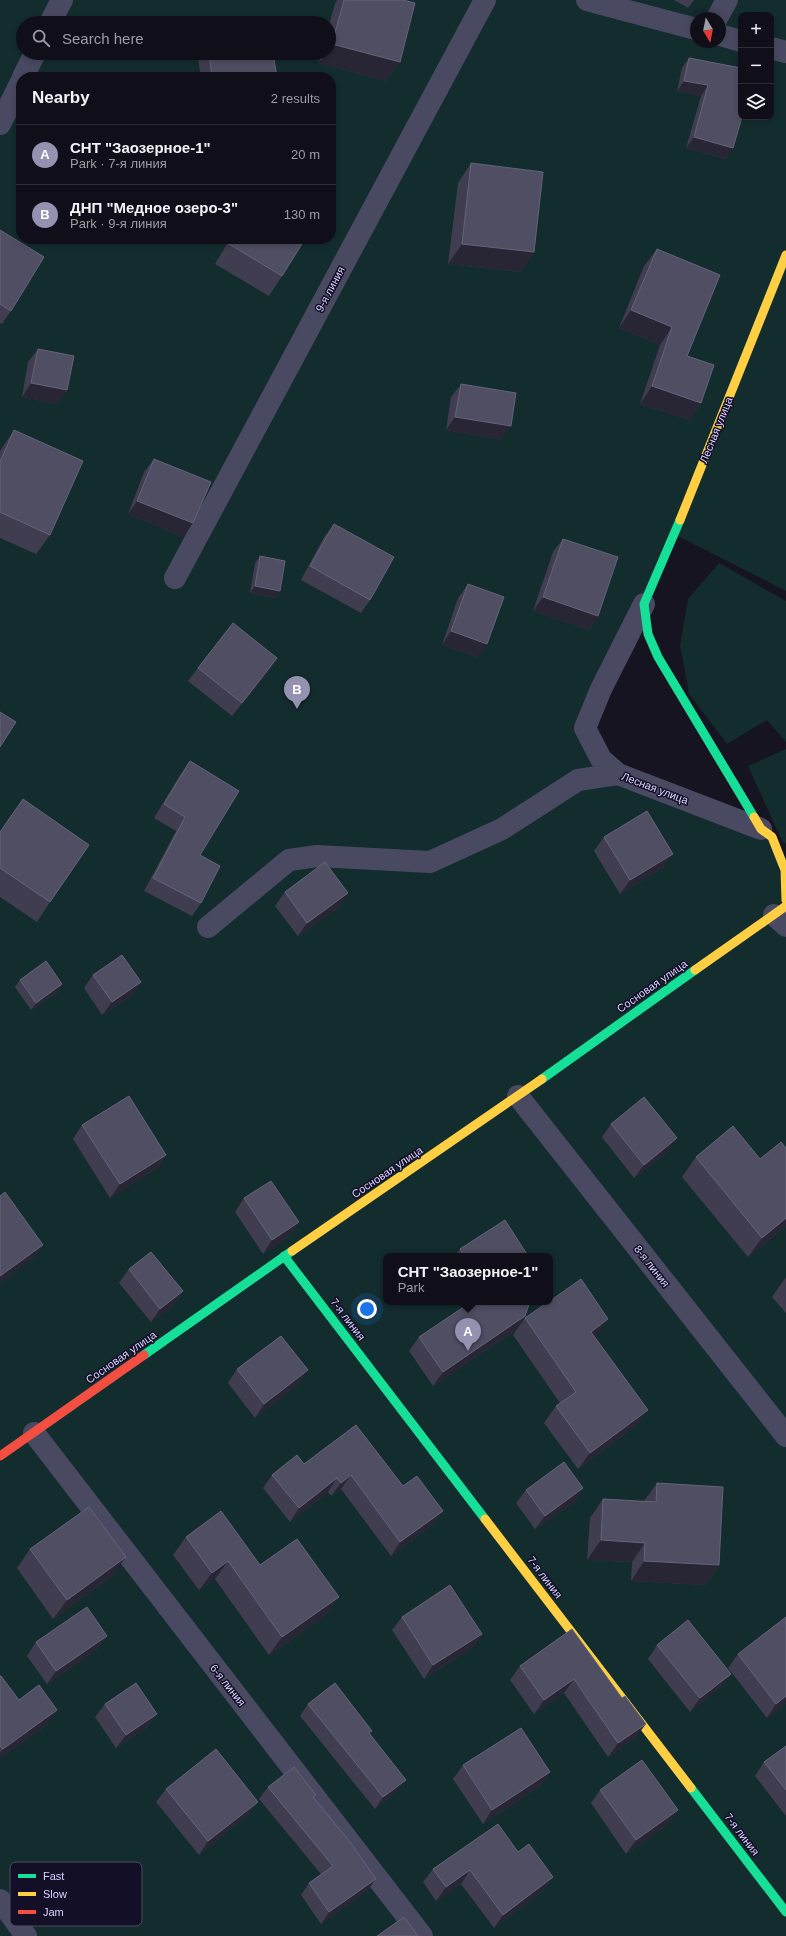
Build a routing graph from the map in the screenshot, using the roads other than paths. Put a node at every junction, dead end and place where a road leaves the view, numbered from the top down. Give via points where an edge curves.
1 (62, 0) edge
2 (485, 0) edge
3 (587, 0) edge
4 (727, 0) edge
5 (720, 12) edge
6 (54, 16) edge
7 (690, 27) edge
8 (726, 37) edge
9 (738, 40) edge
10 (774, 49) edge
11 (786, 52) edge
12 (32, 60) edge
13 (26, 72) edge
14 (16, 92) edge
15 (0, 124) edge
16 (786, 255) edge
17 (176, 578) dead end
18 (644, 604) junction
19 (618, 774) junction
20 (761, 829) junction
21 (783, 912) edge
22 (208, 927) dead end
23 (518, 1096) junction
24 (284, 1256) junction
25 (34, 1434) junction
26 (786, 1436) edge
27 (0, 1456) edge
28 (0, 1900) edge
29 (786, 1912) edge
30 (10, 1914) edge
31 (19, 1926) edge
32 (26, 1936) edge
33 (422, 1936) edge

1 - 6 street
2 - 17 street, 9-я линия
3 - 7 street
4 - 5 street
8 - 9 street
10 - 11 street
12 - 13 street
14 - 15 street
16 - 18 street, Лесная улица via 683,514
18 - 19 street, Лесная улица via 601,689 585,728 601,759
18 - 20 street, Лесная улица via 648,634 658,657
19 - 20 street, Лесная улица
19 - 22 street via 578,780 502,829 430,862 317,856 289,860
20 - 21 street, Лесная улица via 772,837 785,870
21 - 23 street, Сосновая улица
23 - 24 street, Сосновая улица
23 - 26 street, 8-я линия
24 - 25 street, Сосновая улица
24 - 29 street, 7-я линия
25 - 27 street, Сосновая улица
25 - 33 street, 6-я линия
28 - 30 street
31 - 32 street

